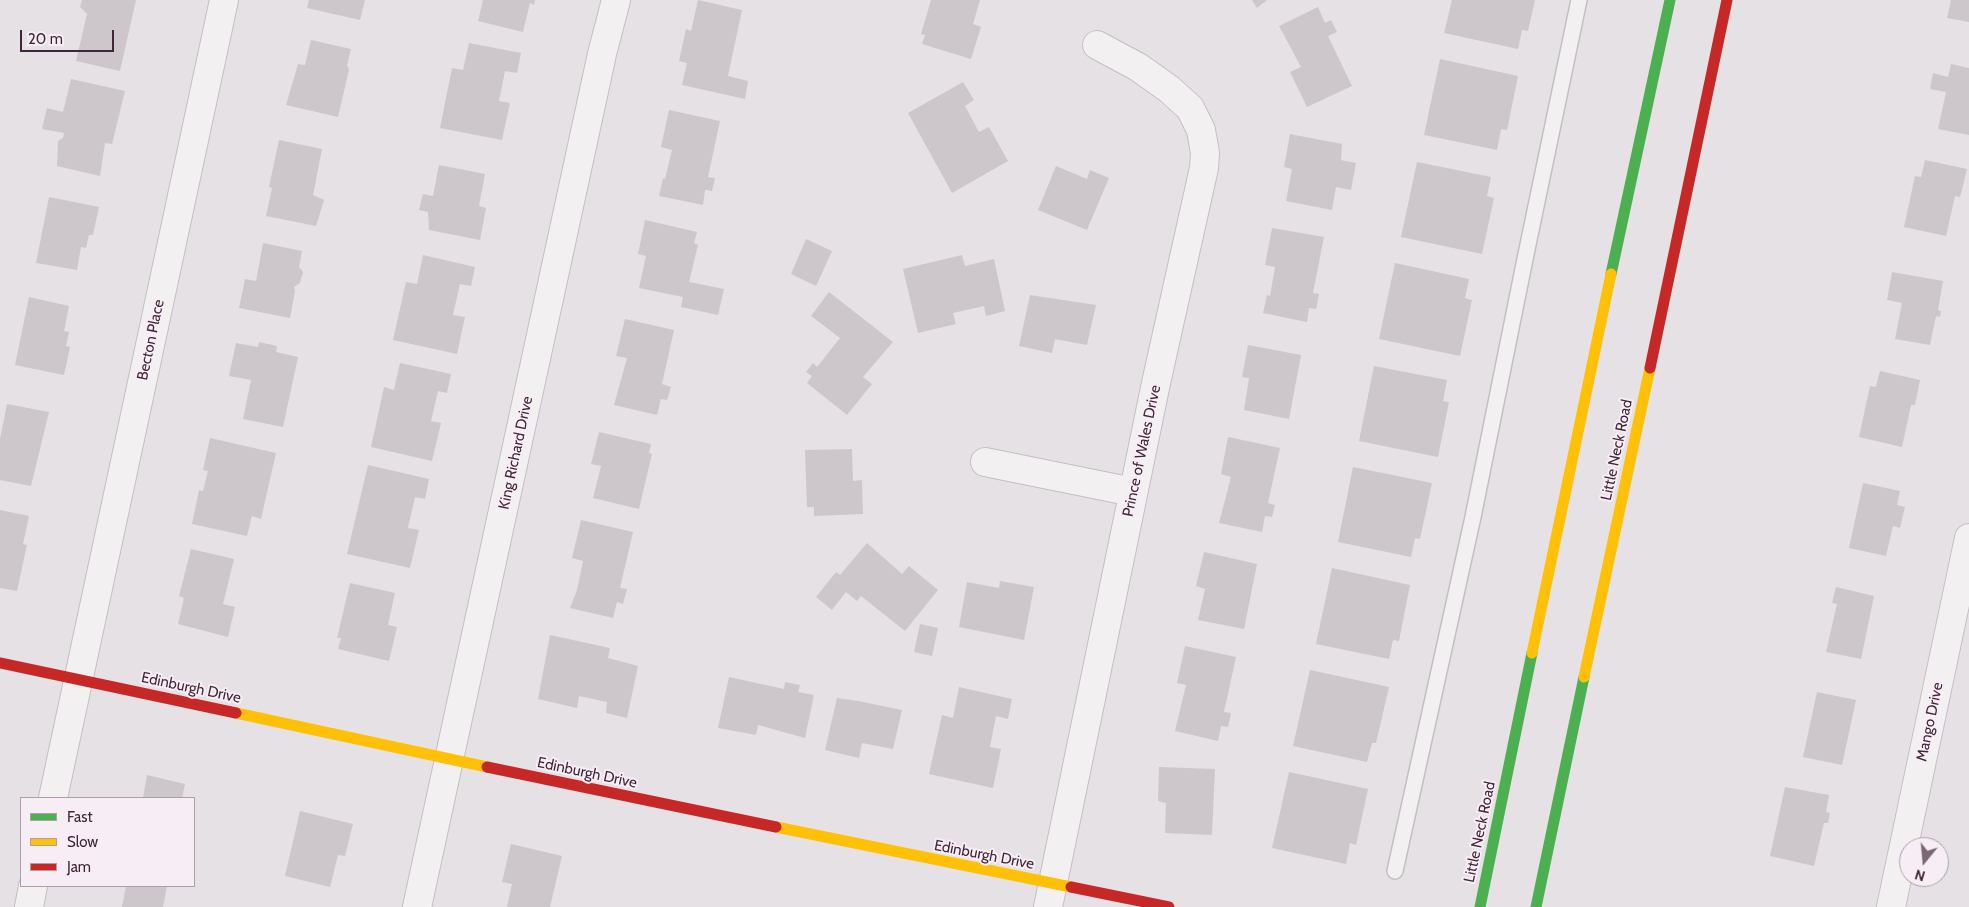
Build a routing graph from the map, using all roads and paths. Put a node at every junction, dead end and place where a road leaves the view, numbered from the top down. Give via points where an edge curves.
1 (224, 0) edge
2 (616, 0) edge
3 (1579, 0) edge
4 (1670, 0) edge
5 (1727, 0) edge
6 (1097, 45) dead end
7 (985, 462) dead end
8 (1133, 492) junction
9 (1969, 538) edge
10 (0, 663) edge
11 (79, 680) junction
12 (449, 758) junction
13 (53, 797) edge
14 (1395, 871) dead end
15 (34, 887) edge
16 (1051, 896) edge
17 (29, 907) edge
18 (417, 907) edge
19 (1169, 907) edge
20 (1480, 907) edge
21 (1536, 907) edge
22 (1892, 907) edge

1 - 11 street, Becton Place
2 - 12 street, King Richard Drive
3 - 14 lane via 1473,517
4 - 20 street, Little Neck Road
5 - 21 street, Little Neck Road
6 - 8 street, Prince of Wales Drive via 1138,67 1169,88 1190,108 1201,130 1205,153
7 - 8 street
8 - 16 street, Prince of Wales Drive
9 - 22 street, Mango Drive
10 - 11 street, Edinburgh Drive
11 - 12 street, Edinburgh Drive
11 - 13 street, Becton Place
12 - 16 street, Edinburgh Drive via 672,806
12 - 18 street, King Richard Drive
15 - 17 street
16 - 19 street, Edinburgh Drive

